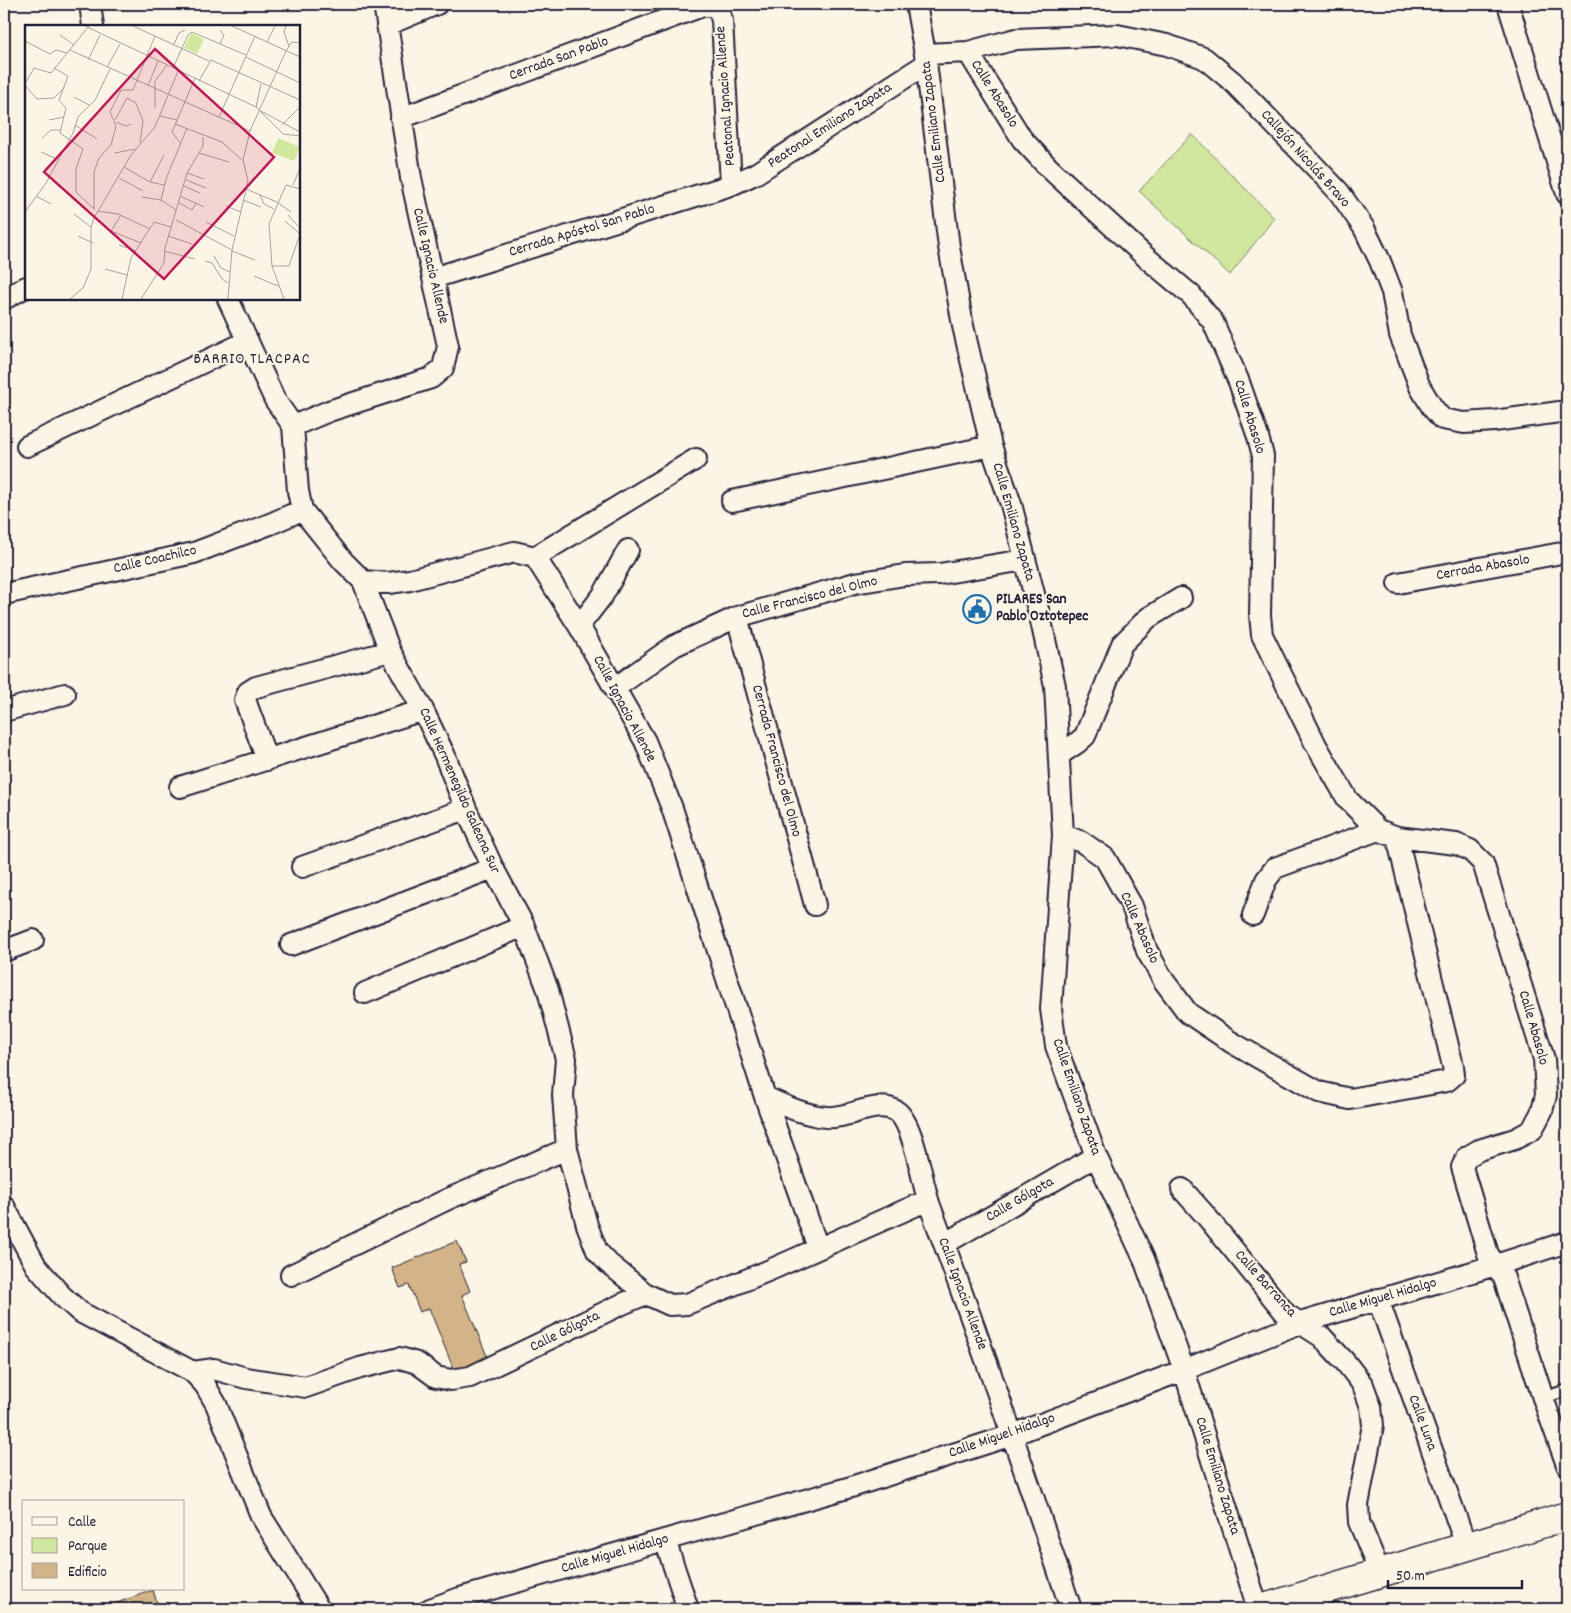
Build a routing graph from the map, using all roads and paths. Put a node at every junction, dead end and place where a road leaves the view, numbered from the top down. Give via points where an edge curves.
1 (90, 4) edge
2 (384, 4) edge
3 (437, 4) edge
4 (916, 4) edge
5 (1508, 4) edge
6 (718, 8) joint
7 (93, 25) edge
8 (387, 25) junction
9 (968, 52) junction
10 (926, 59) junction
11 (401, 118) junction
12 (1564, 171) edge
13 (731, 185) junction
14 (1567, 194) edge
15 (433, 278) junction
16 (25, 288) edge
17 (4, 300) edge
18 (228, 300) edge
19 (248, 341) junction
20 (1567, 411) edge
21 (293, 426) junction
22 (26, 446) dead end
23 (990, 446) junction
24 (696, 459) dead end
25 (732, 501) dead end
26 (302, 510) junction
27 (628, 550) dead end
28 (1567, 552) edge
29 (535, 557) junction
30 (1024, 560) junction
31 (363, 581) junction
32 (1398, 583) dead end
33 (4, 594) edge
34 (1181, 598) dead end
35 (736, 617) junction
36 (579, 626) junction
37 (390, 650) junction
38 (615, 688) junction
39 (65, 694) dead end
40 (423, 710) junction
41 (4, 711) edge
42 (1059, 755) junction
43 (267, 760) junction
44 (180, 787) dead end
45 (466, 809) junction
46 (1378, 830) junction
47 (1062, 835) junction
48 (1397, 837) junction
49 (302, 867) dead end
50 (493, 868) junction
51 (815, 905) dead end
52 (1253, 915) dead end
53 (524, 926) junction
54 (33, 940) dead end
55 (291, 945) dead end
56 (4, 950) edge
57 (366, 993) dead end
58 (765, 1098) junction
59 (567, 1149) junction
60 (1096, 1156) junction
61 (1182, 1189) dead end
62 (928, 1200) junction
63 (4, 1206) edge
64 (1567, 1242) edge
65 (944, 1244) junction
66 (818, 1248) junction
67 (1496, 1265) junction
68 (291, 1275) dead end
69 (646, 1294) junction
70 (1378, 1299) junction
71 (1300, 1323) junction
72 (1184, 1370) junction
73 (193, 1372) junction
74 (1567, 1390) edge
75 (1543, 1398) junction
76 (1012, 1434) junction
77 (1567, 1465) edge
78 (1567, 1516) edge
79 (665, 1540) junction
80 (1467, 1548) junction
81 (1380, 1573) junction
82 (1312, 1602) edge
83 (319, 1609) edge
84 (430, 1609) edge
85 (688, 1609) edge
86 (1071, 1609) edge
87 (1260, 1609) edge

1 - 7 street
2 - 8 street, Calle Ignacio Allende
3 - 8 street
4 - 10 street, Calle Emiliano Zapata
5 - 12 street
6 - 11 street, Cerrada San Pablo via 705,5
6 - 13 street, Peatonal Ignacio Allende via 722,20
8 - 11 street, Calle Ignacio Allende
9 - 10 street, Callejón Nicolás Bravo
9 - 20 street, Callejón Nicolás Bravo via 1016,39 1117,36 1166,45 1204,58 1233,82 1339,192 1364,228 1392,292 1400,335 1420,387 1442,419 1464,423 1494,422
9 - 46 street, Calle Abasolo via 1022,139 1048,167 1190,296 1213,322 1239,382 1263,456 1262,635 1316,745 1348,800
10 - 13 street, Peatonal Emiliano Zapata via 755,174
10 - 23 street, Calle Emiliano Zapata via 951,257
11 - 15 street, Calle Ignacio Allende
12 - 14 street
13 - 15 street, Cerrada Apóstol San Pablo
15 - 21 street, Calle Ignacio Allende via 448,346 443,368 431,378
16 - 17 street
18 - 19 street
19 - 21 street via 274,400
19 - 22 street
21 - 26 street, Calle Hermenegildo Galeana Sur
23 - 25 street, Calle Emiliano Zapata
23 - 30 street, Calle Emiliano Zapata via 1010,504
24 - 29 street
26 - 31 street, Calle Hermenegildo Galeana Sur
26 - 33 street, Calle Coachilco via 194,553
27 - 36 street via 603,595
28 - 32 street, Cerrada Abasolo
29 - 31 street via 514,552 410,580 389,583
29 - 36 street, Calle Ignacio Allende
30 - 35 street, Calle Francisco del Olmo via 855,584
30 - 42 street, Calle Emiliano Zapata via 1055,686
31 - 37 street, Calle Hermenegildo Galeana Sur
34 - 42 street via 1148,618 1122,644 1085,736
35 - 38 street, Calle Francisco del Olmo via 674,646
35 - 51 street, Cerrada Francisco del Olmo
36 - 38 street, Calle Ignacio Allende
37 - 40 street, Calle Hermenegildo Galeana Sur
37 - 43 street via 256,687 248,692 245,700
38 - 58 street, Calle Ignacio Allende via 645,741 672,808
39 - 41 street
40 - 43 street
40 - 45 street, Calle Hermenegildo Galeana Sur
42 - 47 street, Calle Emiliano Zapata
43 - 44 street
45 - 49 street
45 - 50 street, Calle Hermenegildo Galeana Sur
46 - 48 street, Calle Abasolo
46 - 52 street via 1275,868 1266,880
47 - 48 street, Calle Abasolo via 1082,842 1105,858 1132,906 1147,951 1188,1013 1231,1042 1319,1092 1350,1098 1447,1081 1454,1075
47 - 60 street, Calle Emiliano Zapata via 1051,1009 1056,1046
48 - 67 street, Calle Abasolo via 1456,844 1470,850 1483,863 1544,1059 1546,1095 1532,1130 1479,1150 1467,1157 1462,1168 1488,1254
50 - 53 street, Calle Hermenegildo Galeana Sur
50 - 55 street
53 - 57 street
53 - 59 street, Calle Hermenegildo Galeana Sur via 548,990 566,1059 563,1095
54 - 56 street
58 - 62 street, Calle Ignacio Allende via 797,1111 828,1118 869,1109 896,1111 904,1118 911,1134
58 - 66 street, Calle Ignacio Allende
59 - 68 street via 448,1199
59 - 69 street, Calle Hermenegildo Galeana Sur via 597,1251
60 - 65 street, Calle Gólgota
60 - 72 street, Calle Emiliano Zapata via 1144,1259
61 - 71 street, Calle Barranca via 1286,1314
62 - 65 street, Calle Ignacio Allende
62 - 66 street
63 - 73 street via 36,1266 80,1312
64 - 67 street, Calle Miguel Hidalgo
65 - 76 street, Calle Ignacio Allende
66 - 69 street via 686,1304 670,1305
67 - 70 street, Calle Miguel Hidalgo
67 - 75 street, Calle Abasolo via 1504,1278
69 - 73 street, Calle Gólgota via 470,1377 451,1380 436,1377 417,1363 400,1358 306,1387 246,1378 214,1369
70 - 71 street, Calle Miguel Hidalgo
70 - 80 street, Calle Luna
71 - 72 street, Calle Miguel Hidalgo
71 - 81 street, Calle Barranca via 1322,1337 1346,1363 1363,1385 1371,1407 1373,1425 1358,1505 1359,1522
72 - 76 street, Calle Miguel Hidalgo
72 - 87 street, Calle Emiliano Zapata
73 - 83 street via 216,1404 261,1516
74 - 75 lane
75 - 77 street, Calle Abasolo
76 - 79 street, Calle Miguel Hidalgo via 851,1487
76 - 86 street, Calle Ignacio Allende
78 - 80 main road
79 - 84 street, Calle Miguel Hidalgo
79 - 85 street
80 - 81 main road
81 - 82 main road
82 - 87 main road

